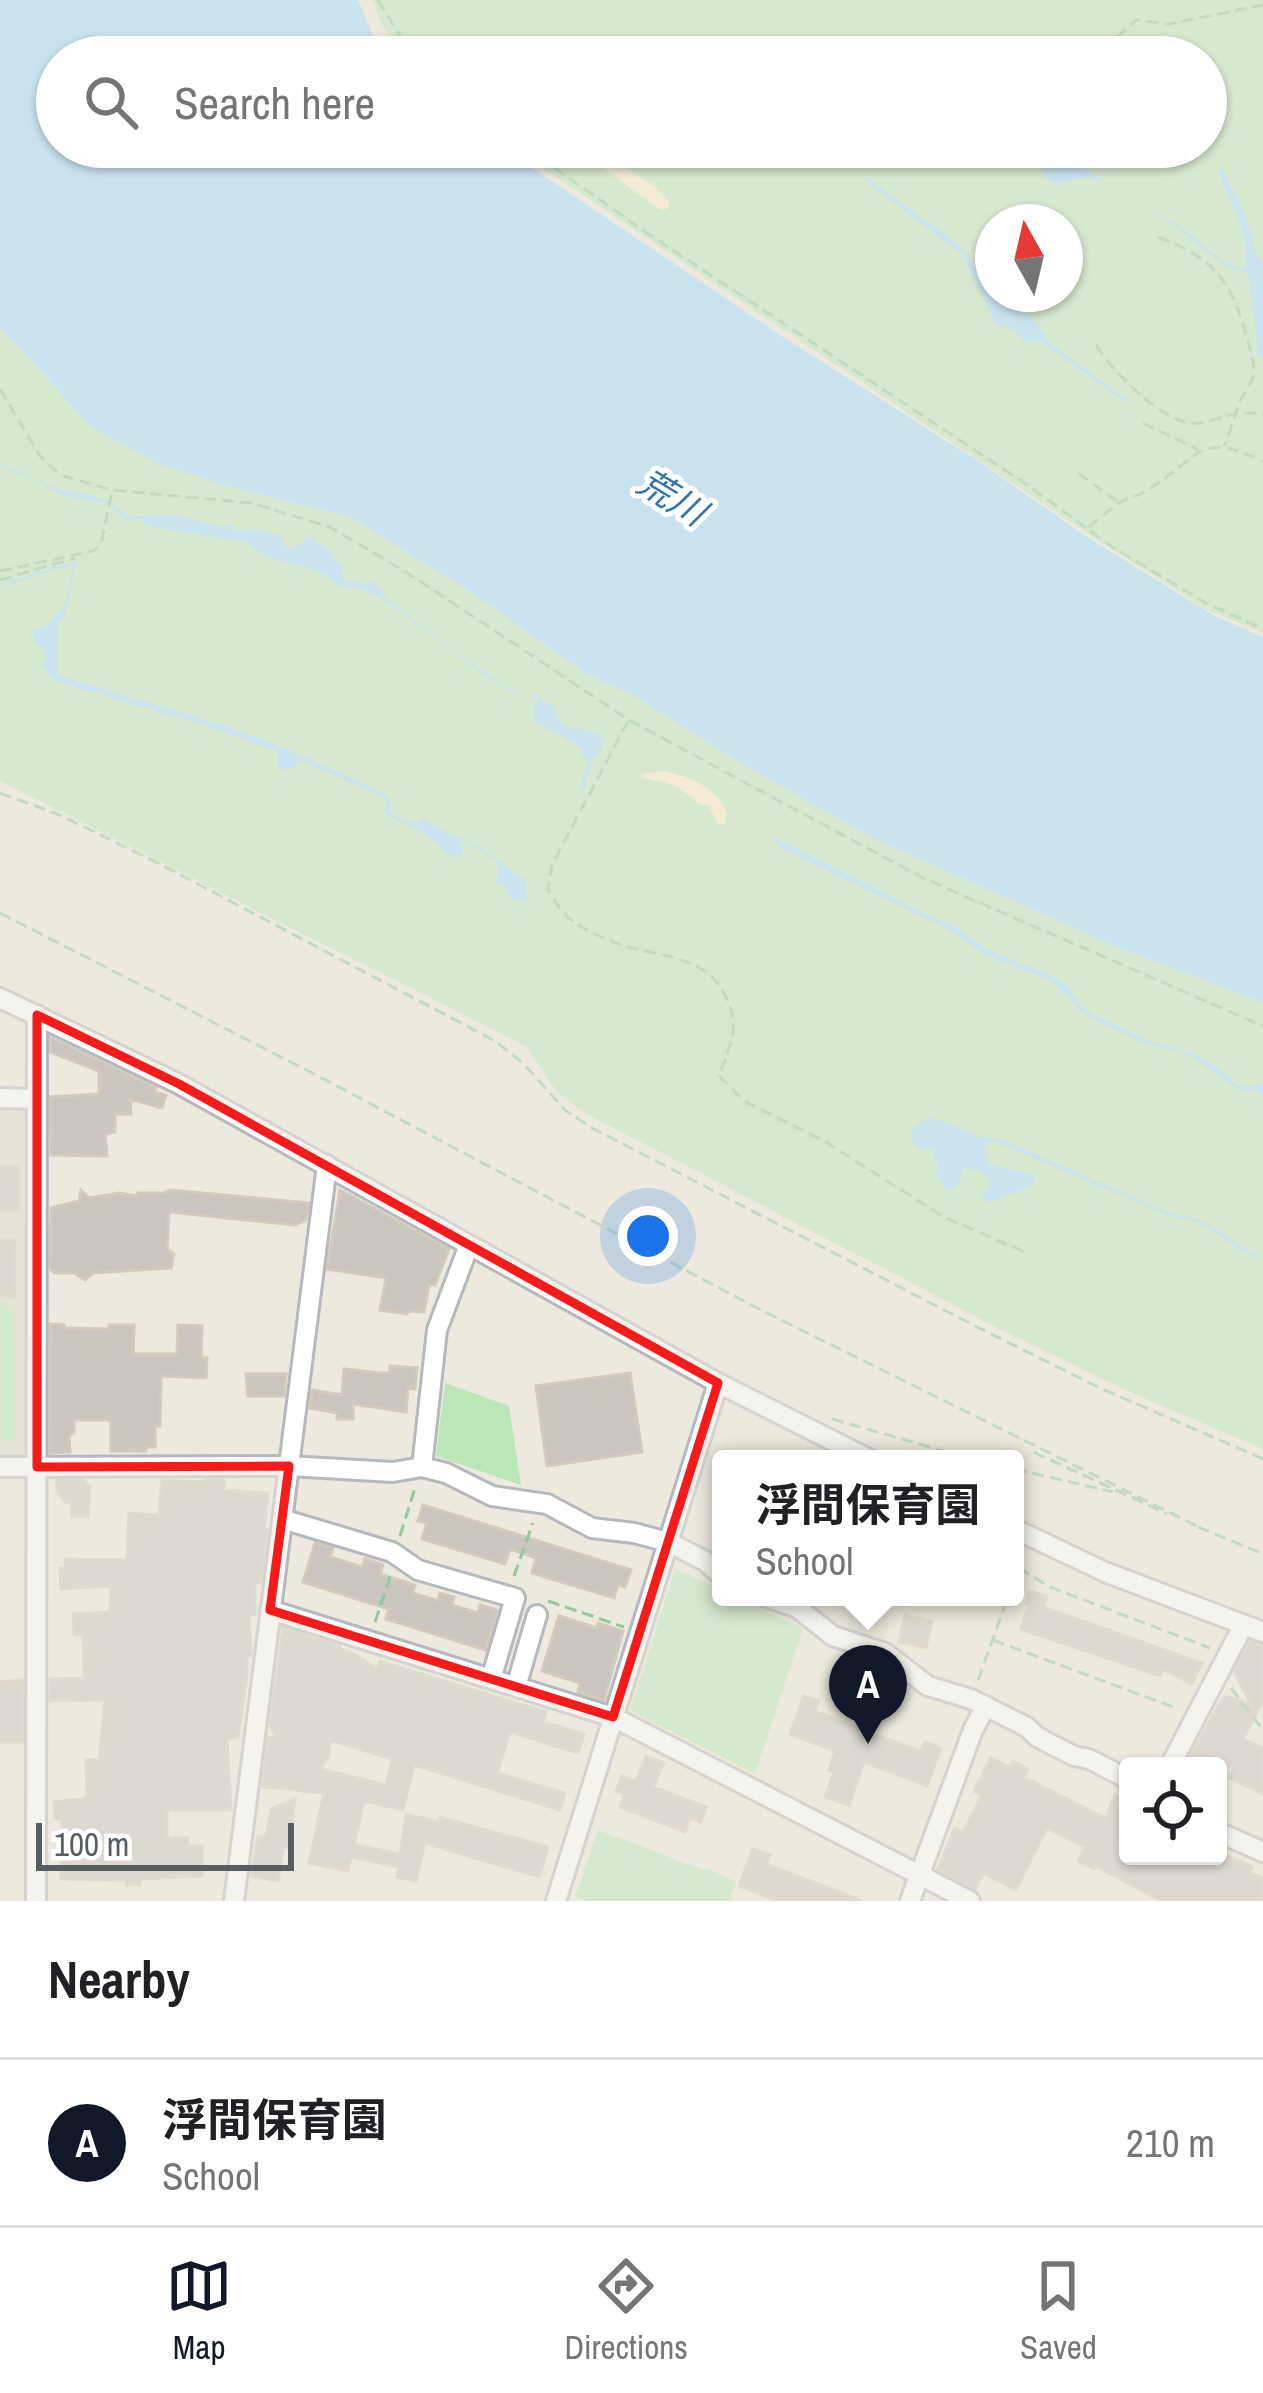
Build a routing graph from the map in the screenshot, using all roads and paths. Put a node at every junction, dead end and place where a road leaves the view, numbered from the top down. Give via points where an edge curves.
1 (378, 0) edge
2 (1263, 5) edge
3 (400, 36) edge
4 (1119, 36) edge
5 (555, 168) edge
6 (1158, 237) dead end
7 (1096, 345) dead end
8 (0, 389) edge
9 (1236, 413) junction
10 (1263, 414) edge
11 (1143, 423) dead end
12 (1224, 446) junction
13 (1200, 451) junction
14 (1263, 462) edge
15 (1078, 473) dead end
16 (112, 490) junction
17 (1119, 503) junction
18 (1088, 527) junction
19 (75, 558) dead end
20 (0, 572) edge
21 (0, 580) edge
22 (1263, 629) edge
23 (629, 720) junction
24 (0, 793) edge
25 (0, 913) edge
26 (0, 998) edge
27 (38, 1016) junction
28 (1263, 1026) edge
29 (0, 1098) edge
30 (37, 1099) junction
31 (327, 1165) junction
32 (469, 1245) junction
33 (1024, 1252) dead end
34 (718, 1383) junction
35 (820, 1415) dead end
36 (851, 1450) edge
37 (941, 1450) edge
38 (1263, 1460) edge
39 (289, 1466) junction
40 (0, 1467) edge
41 (37, 1467) junction
42 (422, 1467) junction
43 (1024, 1471) edge
44 (1119, 1493) junction
45 (534, 1517) dead end
46 (282, 1519) junction
47 (1198, 1527) junction
48 (1024, 1533) edge
49 (668, 1542) junction
50 (1263, 1555) edge
51 (712, 1567) edge
52 (1024, 1571) edge
53 (511, 1587) dead end
54 (793, 1606) edge
55 (1005, 1606) edge
56 (544, 1608) joint
57 (270, 1610) junction
58 (1243, 1626) junction
59 (631, 1630) dead end
60 (1263, 1632) edge
61 (993, 1640) junction
62 (1227, 1655) junction
63 (491, 1679) junction
64 (516, 1687) junction
65 (1207, 1696) junction
66 (978, 1702) junction
67 (1196, 1715) junction
68 (613, 1717) junction
69 (1263, 1730) edge
70 (1175, 1757) edge
71 (1119, 1774) edge
72 (1227, 1836) edge
73 (1263, 1852) edge
74 (920, 1875) junction
75 (36, 1901) edge
76 (234, 1901) edge
77 (556, 1901) edge
78 (910, 1901) edge
79 (970, 1901) edge

1 - 3 path
2 - 4 path via 1169,24 1136,20
5 - 18 path
6 - 9 path via 1212,266 1228,284 1253,362
7 - 9 path via 1169,415 1186,423
8 - 16 path via 60,475
9 - 10 path
9 - 12 path
11 - 13 path
12 - 13 path
12 - 14 path
13 - 17 path
15 - 17 path
16 - 20 path via 93,551
16 - 23 path via 251,503 330,526
17 - 18 path
18 - 22 path via 1159,577
19 - 21 path
23 - 28 path via 925,879
23 - 33 path via 552,865 548,889 558,907 626,946 704,968 731,1006 719,1076 744,1101 944,1216
24 - 38 path via 160,864 495,1041 592,1128 976,1327
25 - 47 path via 759,1309
26 - 27 street
27 - 30 street
27 - 31 street
29 - 30 street
30 - 41 street
31 - 32 street
31 - 39 street
32 - 34 street
32 - 42 street via 437,1330
34 - 36 street
34 - 49 street
35 - 37 path
39 - 41 street
39 - 42 street
39 - 46 street
40 - 41 street
41 - 75 street
42 - 49 street via 492,1496 547,1504 592,1528
43 - 44 path
44 - 47 path
44 - 47 path via 1031,1451
45 - 53 path
46 - 57 street
46 - 63 street via 514,1598
47 - 50 path
48 - 58 street
49 - 51 street
49 - 68 street
52 - 62 path
54 - 66 street via 833,1636 885,1653 928,1686
55 - 61 path
56 - 59 path
56 - 64 street
57 - 63 street
57 - 76 street
58 - 60 street
58 - 62 street
61 - 66 path
61 - 67 path
62 - 65 street
63 - 64 street
64 - 68 street
65 - 67 street
65 - 69 path via 1231,1688
66 - 71 street
66 - 74 street
67 - 70 street
68 - 74 street
68 - 77 street
72 - 73 street
74 - 78 street
74 - 79 street

